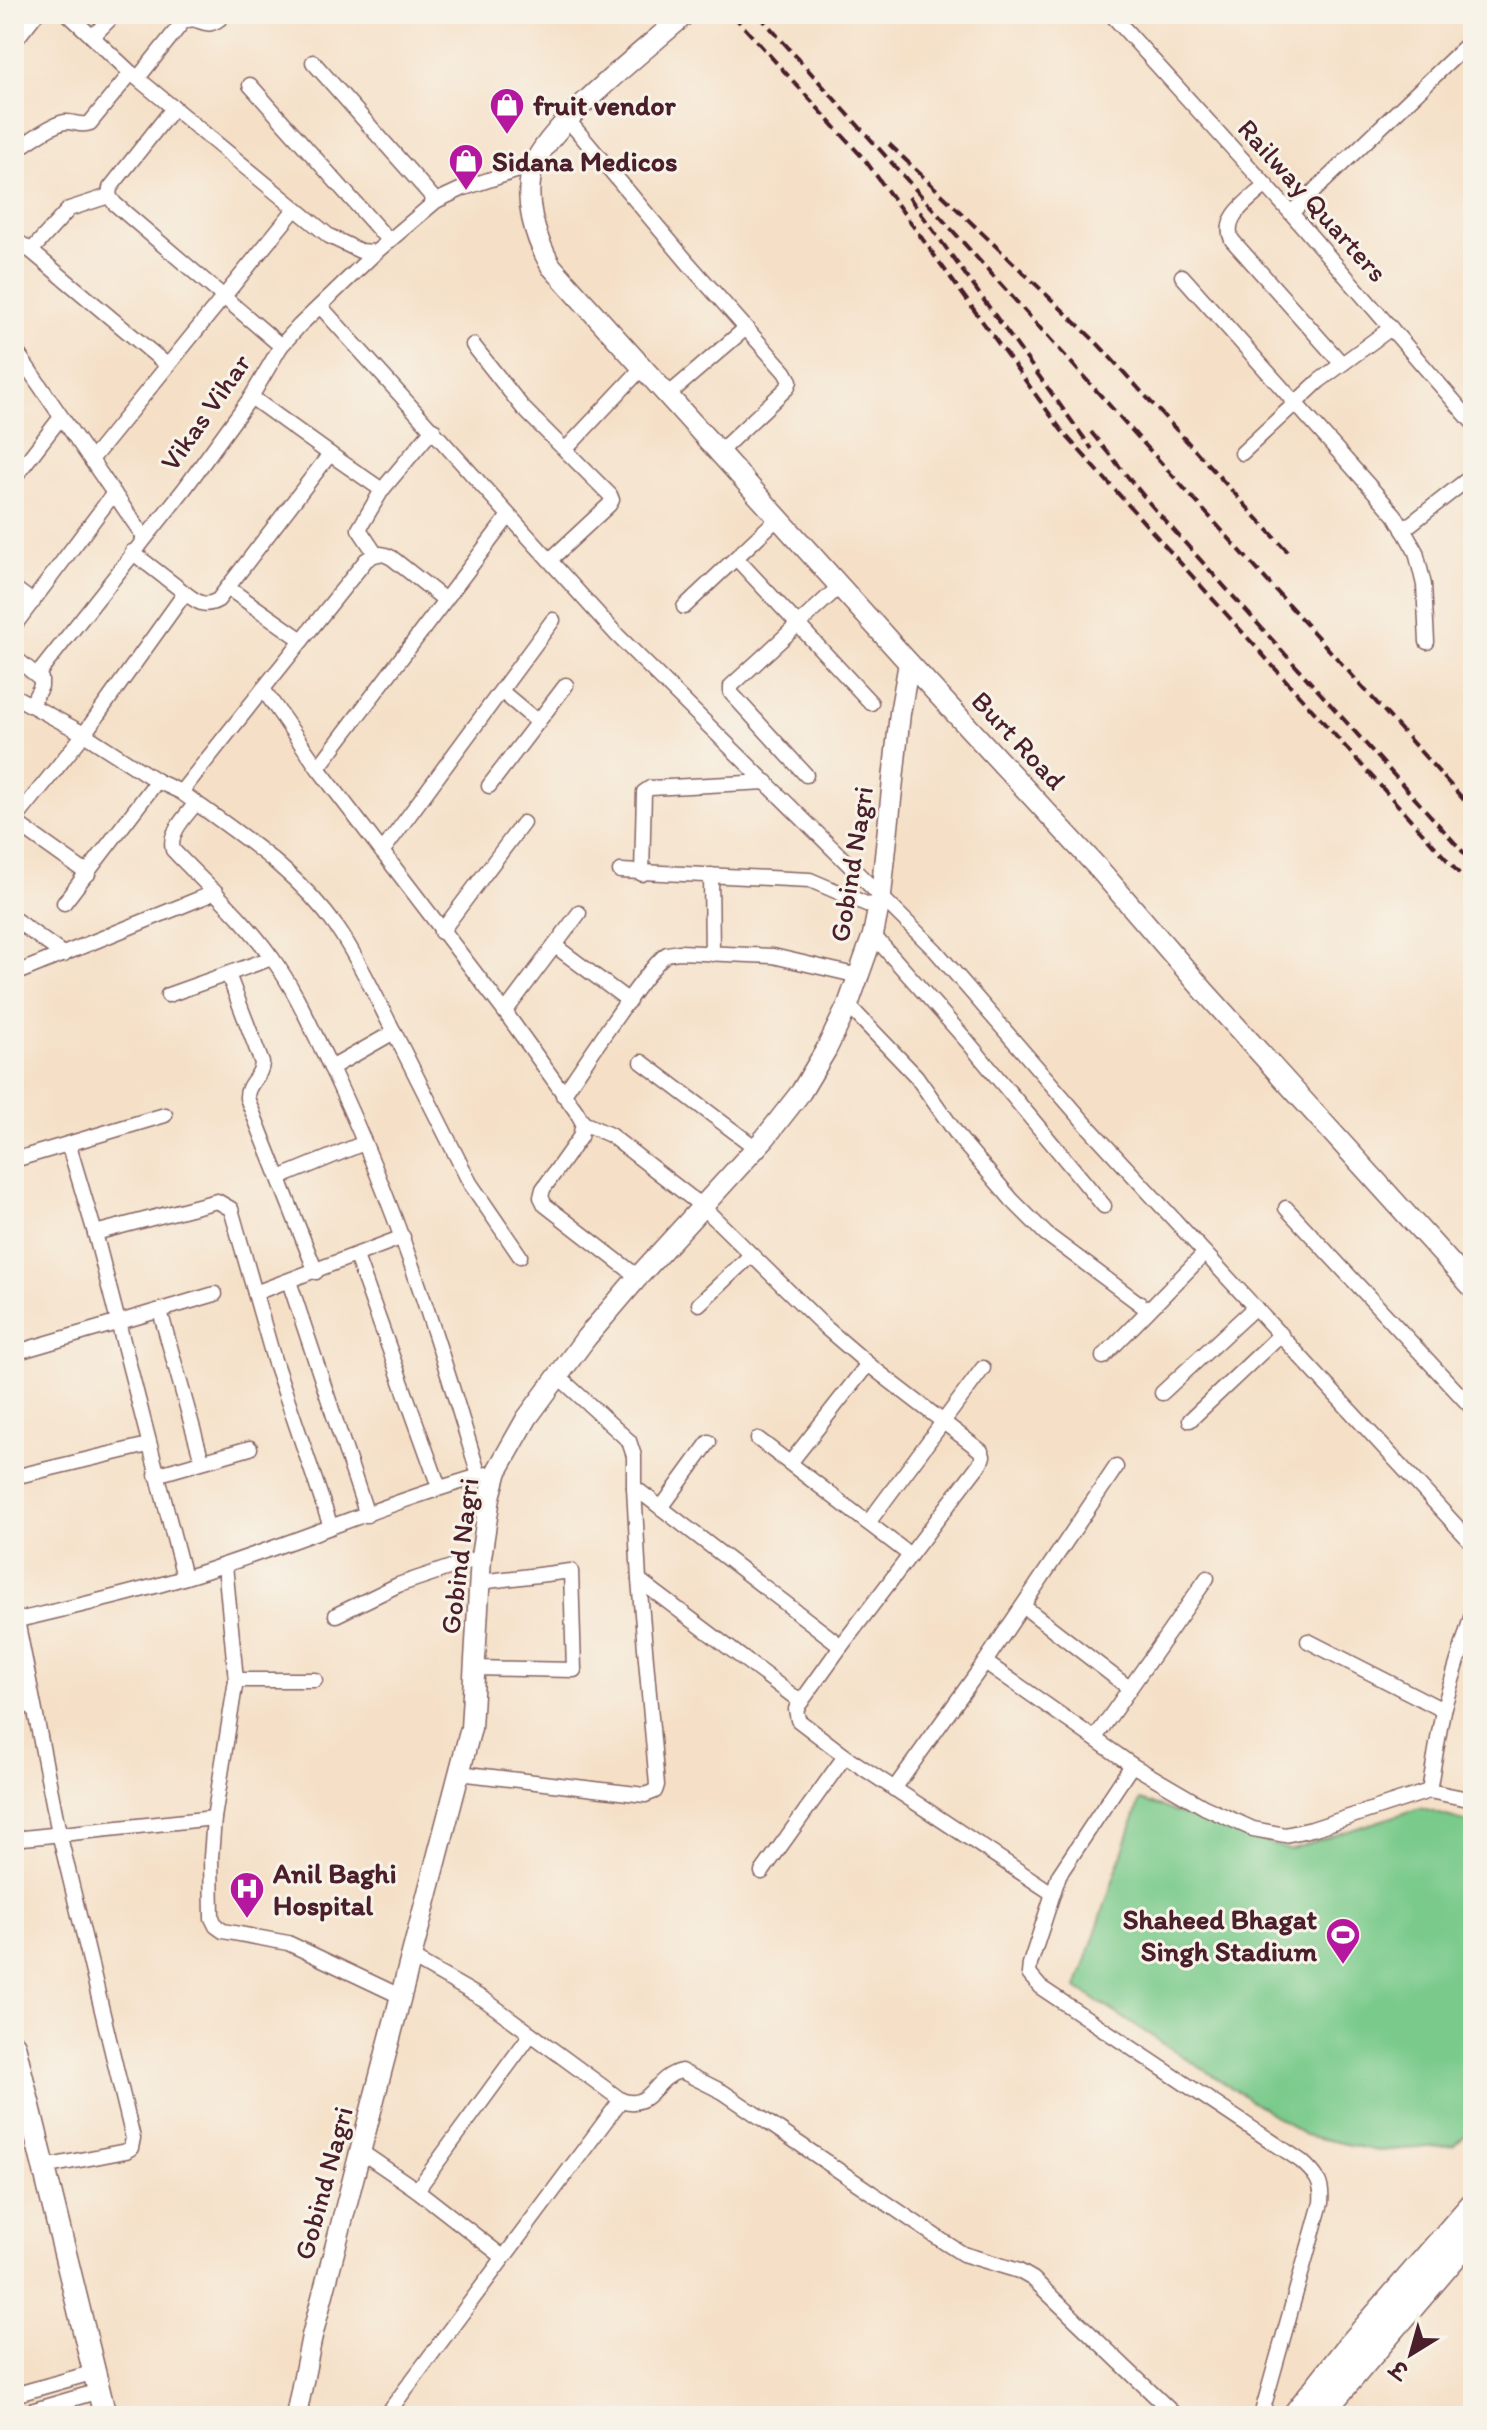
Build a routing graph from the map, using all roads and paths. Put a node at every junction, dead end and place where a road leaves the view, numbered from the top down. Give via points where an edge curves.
1 (36, 14) edge
2 (68, 14) edge
3 (115, 14) edge
4 (225, 14) edge
5 (1111, 14) edge
6 (681, 18) dead end
7 (93, 36) junction
8 (1473, 39) edge
9 (14, 42) edge
10 (313, 62) dead end
11 (134, 76) junction
12 (250, 85) dead end
13 (174, 107) junction
14 (568, 120) junction
15 (14, 151) edge
16 (534, 165) junction
17 (1266, 185) junction
18 (109, 196) junction
19 (436, 201) junction
20 (295, 209) junction
21 (1291, 213) junction
22 (389, 241) junction
23 (20, 246) edge
24 (376, 252) junction
25 (1182, 276) dead end
26 (224, 298) junction
27 (321, 307) junction
28 (746, 328) junction
29 (1391, 328) junction
30 (473, 345) dead end
31 (281, 346) junction
32 (16, 356) edge
33 (1342, 364) junction
34 (167, 365) junction
35 (643, 367) junction
36 (668, 395) junction
37 (251, 397) junction
38 (1295, 403) junction
39 (61, 417) junction
40 (1473, 423) edge
41 (433, 429) junction
42 (566, 449) junction
43 (720, 451) junction
44 (1242, 453) dead end
45 (330, 454) junction
46 (91, 460) junction
47 (1473, 475) edge
48 (14, 478) edge
49 (382, 490) junction
50 (114, 493) junction
51 (508, 517) junction
52 (779, 517) junction
53 (1403, 530) junction
54 (144, 537) junction
55 (132, 552) junction
56 (375, 553) junction
57 (736, 558) junction
58 (550, 560) junction
59 (841, 585) junction
60 (14, 588) edge
61 (228, 588) junction
62 (185, 593) junction
63 (445, 600) junction
64 (33, 602) junction
65 (684, 607) dead end
66 (553, 620) dead end
67 (798, 623) junction
68 (14, 626) edge
69 (302, 640) junction
70 (1427, 642) dead end
71 (14, 657) edge
72 (909, 663) junction
73 (38, 674) junction
74 (566, 685) dead end
75 (263, 689) junction
76 (501, 691) junction
77 (14, 696) edge
78 (871, 703) dead end
79 (31, 705) junction
80 (538, 722) junction
81 (84, 734) junction
82 (318, 768) junction
83 (806, 775) dead end
84 (157, 781) junction
85 (767, 782) junction
86 (489, 786) dead end
87 (181, 792) junction
88 (196, 803) junction
89 (14, 821) edge
90 (523, 823) dead end
91 (382, 852) junction
92 (620, 871) dead end
93 (88, 874) junction
94 (642, 874) junction
95 (711, 875) junction
96 (216, 892) junction
97 (880, 902) junction
98 (64, 903) dead end
99 (579, 913) dead end
100 (14, 919) edge
101 (441, 932) junction
102 (873, 935) junction
103 (555, 946) junction
104 (712, 954) junction
105 (64, 955) junction
106 (272, 958) junction
107 (14, 974) edge
108 (228, 974) junction
109 (859, 976) junction
110 (168, 995) dead end
111 (629, 1001) junction
112 (848, 1005) junction
113 (505, 1012) junction
114 (394, 1032) junction
115 (642, 1062) dead end
116 (331, 1068) junction
117 (563, 1095) junction
118 (165, 1115) dead end
119 (583, 1123) junction
120 (364, 1143) junction
121 (69, 1146) junction
122 (756, 1148) junction
123 (14, 1160) edge
124 (279, 1178) junction
125 (1104, 1206) dead end
126 (703, 1207) junction
127 (1286, 1208) dead end
128 (95, 1233) junction
129 (403, 1237) junction
130 (1205, 1253) junction
131 (356, 1256) junction
132 (520, 1256) dead end
133 (750, 1256) junction
134 (316, 1272) junction
135 (638, 1277) junction
136 (289, 1281) junction
137 (1473, 1288) edge
138 (255, 1293) junction
139 (215, 1294) dead end
140 (699, 1304) dead end
141 (1255, 1307) junction
142 (1148, 1310) junction
143 (160, 1311) junction
144 (116, 1324) junction
145 (1281, 1334) junction
146 (14, 1353) edge
147 (1103, 1357) dead end
148 (868, 1364) junction
149 (983, 1368) dead end
150 (558, 1376) junction
151 (1162, 1393) dead end
152 (1473, 1409) edge
153 (1190, 1420) dead end
154 (945, 1422) junction
155 (758, 1439) dead end
156 (709, 1442) dead end
157 (148, 1445) junction
158 (250, 1448) dead end
159 (202, 1461) junction
160 (790, 1463) junction
161 (1116, 1467) dead end
162 (488, 1473) junction
163 (156, 1475) junction
164 (14, 1477) edge
165 (439, 1487) junction
166 (634, 1487) junction
167 (661, 1508) junction
168 (367, 1515) junction
169 (868, 1523) junction
170 (331, 1527) junction
171 (1473, 1544) edge
172 (910, 1555) junction
173 (481, 1557) junction
174 (225, 1565) junction
175 (184, 1577) junction
176 (1207, 1578) dead end
177 (639, 1580) junction
178 (480, 1582) junction
179 (1023, 1606) junction
180 (1473, 1611) edge
181 (336, 1615) dead end
182 (16, 1621) edge
183 (1308, 1641) dead end
184 (841, 1646) junction
185 (985, 1662) junction
186 (474, 1668) junction
187 (236, 1680) junction
188 (315, 1680) dead end
189 (1129, 1688) junction
190 (801, 1702) junction
191 (33, 1705) junction
192 (14, 1707) edge
193 (1443, 1710) junction
194 (1095, 1738) junction
195 (845, 1756) junction
196 (1132, 1765) junction
197 (459, 1773) junction
198 (894, 1789) junction
199 (1429, 1791) junction
200 (1473, 1800) edge
201 (214, 1818) junction
202 (59, 1833) junction
203 (14, 1839) edge
204 (762, 1872) dead end
205 (1052, 1893) junction
206 (410, 1957) junction
207 (400, 1996) junction
208 (531, 2034) junction
209 (14, 2045) edge
210 (621, 2100) junction
211 (360, 2151) junction
212 (44, 2167) junction
213 (417, 2190) junction
214 (1473, 2204) edge
215 (1473, 2235) edge
216 (503, 2257) junction
217 (97, 2382) junction
218 (14, 2395) edge
219 (390, 2410) dead end
220 (14, 2416) edge
221 (105, 2416) edge
222 (296, 2416) edge
223 (1176, 2416) edge
224 (1261, 2416) edge
225 (1294, 2416) edge
226 (1319, 2416) edge

1 - 9 street
2 - 7 street
3 - 7 street
4 - 11 street via 207,25 193,19 182,23
5 - 17 street, Railway Quarters
6 - 14 street
7 - 11 street
8 - 21 street
10 - 19 street
11 - 13 street
11 - 15 street via 90,123 56,125
12 - 22 street
13 - 18 street
13 - 20 street
14 - 16 street
14 - 28 street
16 - 19 street, Vikas Vihar
16 - 35 street, Burt Road via 531,189 540,246 551,266
17 - 21 street, Railway Quarters
17 - 33 street via 1235,215 1228,231
18 - 23 street via 69,209
18 - 26 street
19 - 22 street, Vikas Vihar
20 - 24 street via 345,246
20 - 26 street
21 - 29 street, Railway Quarters
22 - 24 street, Vikas Vihar
23 - 34 street
24 - 27 street, Vikas Vihar
25 - 38 street
26 - 31 street
26 - 34 street
27 - 31 street, Vikas Vihar
27 - 41 street
28 - 36 street
28 - 43 street via 790,381
29 - 33 street
29 - 40 street, Railway Quarters
30 - 42 street via 523,408
31 - 37 street, Vikas Vihar
32 - 39 street
33 - 38 street
34 - 46 street
35 - 36 street, Burt Road
35 - 42 street
36 - 43 street, Burt Road
37 - 45 street
37 - 54 street, Vikas Vihar
38 - 44 street
38 - 53 street via 1370,484
39 - 46 street
39 - 48 street
41 - 49 street
41 - 51 street
42 - 58 street via 612,500
43 - 52 street, Burt Road
45 - 49 street
45 - 61 street
46 - 50 street
47 - 53 street
49 - 56 street via 359,529
50 - 54 street
50 - 64 street
51 - 58 street
51 - 63 street
52 - 57 street
52 - 59 street, Burt Road
53 - 70 street via 1416,552 1424,585
54 - 55 street, Vikas Vihar
55 - 62 street
55 - 73 street, Vikas Vihar
56 - 63 street via 392,558
56 - 69 street
57 - 65 street
57 - 67 street
58 - 85 street via 617,635
59 - 67 street
59 - 72 street, Burt Road
60 - 64 street
61 - 62 street via 210,604 200,604
61 - 69 street
62 - 81 street
63 - 82 street
64 - 68 street
66 - 76 street
67 - 78 street
67 - 83 street via 731,686 731,693
69 - 75 street
71 - 73 street
72 - 97 street, Gobind Nagri
72 - 137 street, Burt Road
73 - 79 street via 41,686
74 - 80 street
75 - 82 street
75 - 87 street
76 - 80 street
76 - 91 street
77 - 79 street
79 - 81 street
80 - 86 street
81 - 84 street
81 - 89 street
82 - 91 street
84 - 87 street
84 - 93 street
85 - 94 street via 644,792
85 - 97 street
87 - 88 street
88 - 96 street via 171,842
88 - 114 street via 270,856 306,891 337,929
89 - 93 street
90 - 101 street
91 - 101 street
92 - 94 street
93 - 98 street
94 - 95 street
95 - 97 street via 810,880
95 - 104 street
96 - 105 street
96 - 106 street
97 - 102 street, Gobind Nagri
97 - 130 street via 962,981
99 - 103 street
100 - 105 street
101 - 113 street
102 - 109 street, Gobind Nagri
102 - 125 street
103 - 111 street
103 - 113 street
104 - 109 street via 773,956
104 - 111 street via 668,954
105 - 107 street
106 - 108 street
106 - 116 street
108 - 110 street
108 - 124 street via 262,1063 247,1098
109 - 112 street, Gobind Nagri
111 - 117 street
112 - 122 street, Gobind Nagri via 801,1092
112 - 142 street via 916,1076 961,1140 1020,1208 1058,1244
113 - 117 street
114 - 116 street
114 - 132 street via 470,1183
115 - 122 street
116 - 120 street
117 - 119 street
118 - 121 street
119 - 126 street via 610,1135
119 - 135 street via 580,1137 541,1197
120 - 124 street
120 - 129 street
121 - 123 street
121 - 128 street
122 - 126 street, Gobind Nagri
124 - 134 street
126 - 133 street
126 - 135 street, Gobind Nagri
127 - 152 street
128 - 138 street via 217,1201 226,1204
128 - 144 street
129 - 131 street
129 - 162 street
130 - 141 street
130 - 142 street
131 - 134 street
131 - 165 street
133 - 140 street
133 - 148 street
134 - 136 street
135 - 150 street, Gobind Nagri
136 - 138 street
136 - 168 street
138 - 170 street
139 - 143 street
141 - 145 street
141 - 151 street
142 - 147 street
143 - 144 street
143 - 159 street
144 - 146 street
144 - 157 street
145 - 153 street
145 - 171 street
148 - 154 street
148 - 160 street
149 - 154 street
150 - 162 street, Gobind Nagri
150 - 166 street via 629,1441
154 - 169 street
154 - 172 street via 983,1456
155 - 160 street
156 - 167 street
157 - 163 street
157 - 164 street
158 - 159 street
159 - 163 street
160 - 169 street
161 - 179 street
162 - 165 street
162 - 173 street, Gobind Nagri
163 - 175 street
165 - 168 street
166 - 167 street
166 - 177 street
167 - 184 street
168 - 170 street
169 - 172 street
170 - 174 street
172 - 184 street
173 - 178 street, Gobind Nagri
173 - 181 street via 398,1585
174 - 175 street
174 - 187 street
175 - 182 street
176 - 189 street
177 - 190 street
177 - 197 street via 655,1791 645,1795
178 - 186 street, Gobind Nagri
178 - 186 street via 571,1571 574,1670
179 - 185 street
179 - 189 street
180 - 193 street
182 - 191 street
183 - 193 street
184 - 190 street
185 - 194 street
185 - 198 street
186 - 197 street, Gobind Nagri via 471,1728
187 - 188 street
187 - 201 street
189 - 194 street
190 - 195 street via 798,1720
191 - 192 street
191 - 202 street
193 - 199 street
194 - 196 street
195 - 198 street
195 - 204 street
196 - 199 street via 1204,1807 1253,1829 1285,1835
196 - 205 street via 1073,1851
197 - 206 street, Gobind Nagri
198 - 205 street
199 - 200 street
201 - 202 street
201 - 207 street via 211,1883 216,1926 288,1943
202 - 203 street
202 - 212 street via 134,2143 126,2151
205 - 224 street via 1030,1964 1033,1981 1301,2161 1322,2188
206 - 207 street, Gobind Nagri
206 - 208 street
207 - 211 street, Gobind Nagri
208 - 210 street
208 - 213 street
209 - 212 main road
210 - 216 street
210 - 223 street via 643,2101 660,2080 681,2071 723,2092 963,2254 1033,2279
211 - 213 street
211 - 222 street, Gobind Nagri
212 - 217 main road
213 - 216 street
214 - 225 highway
215 - 226 highway
216 - 219 street
217 - 218 street
217 - 220 street
217 - 221 main road

